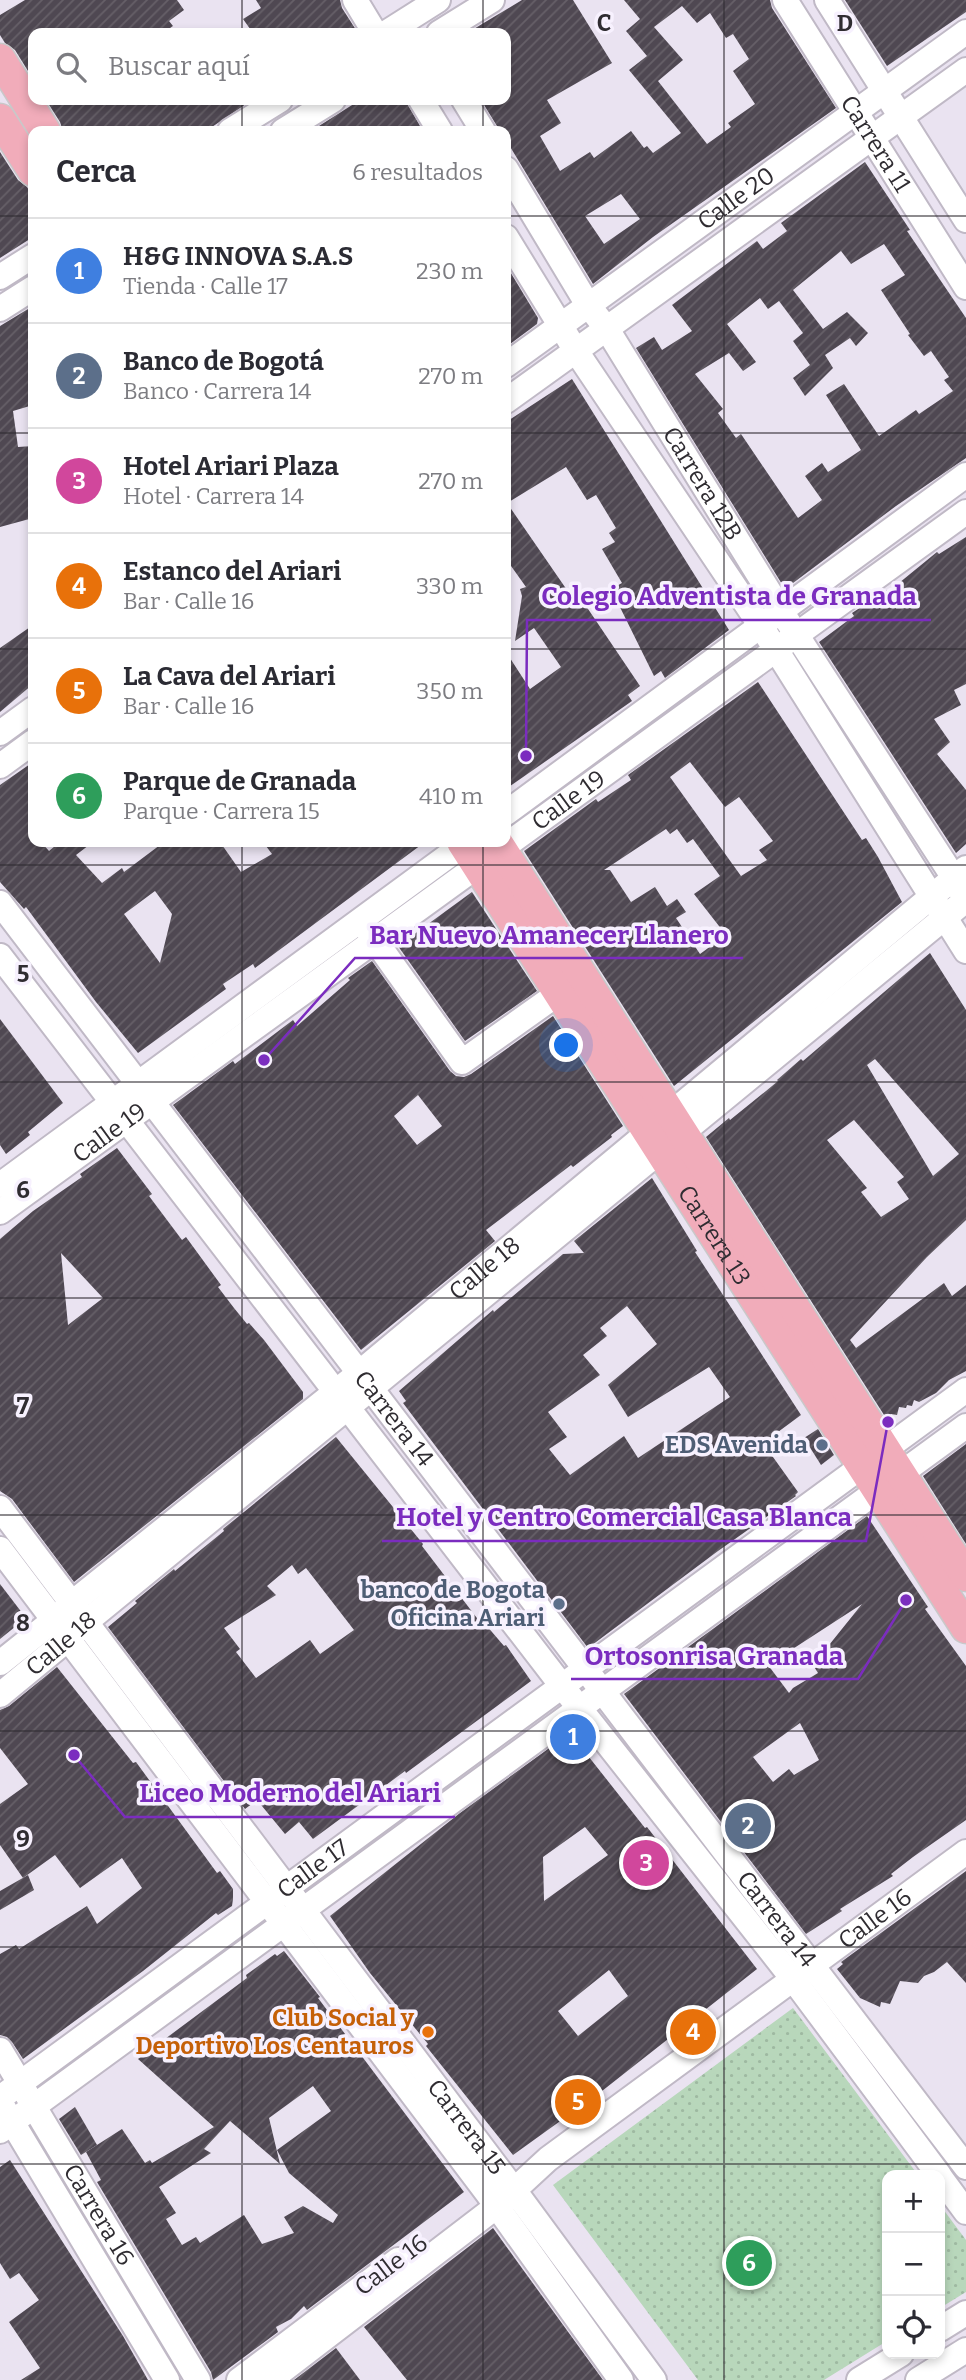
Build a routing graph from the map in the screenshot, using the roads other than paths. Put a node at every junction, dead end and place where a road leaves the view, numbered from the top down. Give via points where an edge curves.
1 (355, 0) edge
2 (438, 0) edge
3 (492, 0) edge
4 (786, 0) edge
5 (827, 0) edge
6 (413, 17) edge
7 (372, 28) edge
8 (394, 28) edge
9 (447, 28) edge
10 (966, 32) edge
11 (0, 59) edge
12 (966, 71) edge
13 (884, 91) junction
14 (28, 104) edge
15 (29, 105) edge
16 (272, 105) edge
17 (325, 105) edge
18 (424, 105) edge
19 (467, 105) edge
20 (855, 111) junction
21 (902, 118) junction
22 (0, 119) edge
23 (42, 126) edge
24 (238, 126) edge
25 (291, 126) edge
26 (437, 126) edge
27 (480, 126) edge
28 (873, 138) junction
29 (28, 163) edge
30 (511, 177) edge
31 (966, 220) edge
32 (511, 245) edge
33 (28, 259) edge
34 (0, 276) edge
35 (966, 287) edge
36 (28, 291) edge
37 (588, 305) junction
38 (0, 309) edge
39 (560, 325) junction
40 (607, 329) junction
41 (576, 351) junction
42 (511, 361) edge
43 (511, 397) edge
44 (966, 475) edge
45 (966, 512) edge
46 (853, 558) junction
47 (873, 579) junction
48 (781, 611) junction
49 (761, 626) junction
50 (797, 635) junction
51 (775, 651) junction
52 (647, 709) junction
53 (28, 713) edge
54 (667, 729) junction
55 (0, 733) edge
56 (28, 746) edge
57 (0, 766) edge
58 (511, 809) edge
59 (511, 826) edge
60 (478, 847) edge
61 (960, 873) edge
62 (932, 896) junction
63 (965, 901) edge
64 (0, 903) edge
65 (944, 918) junction
66 (360, 920) junction
67 (375, 940) junction
68 (966, 951) edge
69 (0, 956) edge
70 (284, 991) junction
71 (559, 993) junction
72 (145, 1093) junction
73 (119, 1111) junction
74 (666, 1133) junction
75 (0, 1185) edge
76 (0, 1212) edge
77 (240, 1217) junction
78 (215, 1236) junction
79 (326, 1329) junction
80 (303, 1349) junction
81 (365, 1381) junction
82 (966, 1390) edge
83 (342, 1400) junction
84 (966, 1426) edge
85 (881, 1470) junction
86 (0, 1508) edge
87 (0, 1549) edge
88 (966, 1576) edge
89 (70, 1621) junction
90 (966, 1628) edge
91 (0, 1663) edge
92 (586, 1669) junction
93 (562, 1686) junction
94 (603, 1691) junction
95 (0, 1695) edge
96 (580, 1708) junction
97 (966, 1852) edge
98 (277, 1895) junction
99 (293, 1917) junction
100 (802, 1972) junction
101 (161, 1981) junction
102 (172, 2006) junction
103 (0, 2050) edge
104 (34, 2106) junction
105 (6, 2107) edge
106 (966, 2167) edge
107 (935, 2170) edge
108 (945, 2184) edge
109 (501, 2192) junction
110 (966, 2212) edge
111 (351, 2306) junction
112 (966, 2313) edge
113 (945, 2326) edge
114 (966, 2350) edge
115 (893, 2359) edge
116 (167, 2380) edge
117 (198, 2380) edge
118 (239, 2380) edge
119 (270, 2380) edge
120 (621, 2380) edge
121 (654, 2380) edge
122 (859, 2380) edge
123 (918, 2380) edge

1 - 7 street
2 - 6 street
3 - 9 street
4 - 20 street, Carrera 11
5 - 13 street, Carrera 11
6 - 8 street
10 - 13 street, Calle 20
11 - 14 main road
12 - 21 street, Calle 20
13 - 20 street, Calle 20
13 - 21 street, Carrera 11
15 - 23 main road
16 - 24 street
17 - 25 street
18 - 26 street
19 - 27 street
20 - 28 street, Carrera 11
20 - 37 street, Calle 20
21 - 28 street, Calle 20
21 - 31 street, Carrera 11
22 - 29 main road
28 - 35 street, Carrera 11
28 - 40 street, Calle 20
30 - 37 street, Carrera 12B
32 - 39 street, Carrera 12B
33 - 34 street
36 - 38 street
37 - 39 street, Calle 20
37 - 40 street, Carrera 12B
39 - 41 street, Carrera 12B
39 - 42 street, Calle 20
40 - 41 street, Calle 20
40 - 48 street, Carrera 12B
41 - 43 street, Calle 20
41 - 49 street, Carrera 12B
44 - 46 street, Calle 19
45 - 47 street, Calle 19
46 - 47 street
46 - 48 street, Calle 19
47 - 50 street, Calle 19
48 - 49 street, Calle 19
48 - 50 street, Carrera 12B
49 - 51 street, Carrera 12B
49 - 52 street, Calle 19
50 - 51 street, Calle 19
50 - 61 street, Carrera 12B
51 - 54 street, Calle 19
51 - 62 street, Carrera 12B
52 - 54 street
52 - 58 street, Calle 19
53 - 55 street
54 - 59 street, Calle 19
56 - 57 street
60 - 66 street, Calle 19
60 - 67 street, Calle 19
60 - 71 main road, Carrera 13
60 - 74 main road, Carrera 13
61 - 62 street, Calle 18
61 - 63 street, Carrera 12B
62 - 65 street, Carrera 12B
62 - 74 street, Calle 18
63 - 65 street, Calle 18
64 - 72 street, Carrera 14
65 - 68 street, Carrera 12B
65 - 74 street, Calle 18
66 - 67 street
66 - 70 street, Calle 19
67 - 70 street, Calle 19
67 - 71 street via 462,1062
69 - 73 street, Carrera 14
70 - 72 street, Calle 19
71 - 74 main road, Carrera 13
72 - 73 street, Calle 19
72 - 77 street, Carrera 14
73 - 75 street, Calle 19
73 - 76 street, Calle 19
73 - 78 street, Carrera 14
74 - 81 street, Calle 18
74 - 85 main road, Carrera 13
77 - 78 street
77 - 79 street, Carrera 14
78 - 80 street, Carrera 14
79 - 80 street
79 - 81 street, Carrera 14
80 - 83 street, Carrera 14
81 - 83 street, Calle 18
81 - 92 street, Carrera 14
82 - 85 street, Calle 17
83 - 89 street, Calle 18
83 - 93 street, Carrera 14
84 - 85 street, Calle 17
85 - 88 main road, Carrera 13
85 - 90 main road, Carrera 13
85 - 92 street, Calle 17
85 - 94 street, Calle 17
86 - 89 street, Carrera 15
87 - 89 street, Carrera 15
89 - 91 street, Calle 18
89 - 95 street, Calle 18
89 - 98 street, Carrera 15
92 - 93 street, Calle 17
92 - 94 street, Carrera 14
93 - 96 street, Carrera 14
93 - 98 street, Calle 17
94 - 96 street, Calle 17
94 - 100 street, Carrera 14
96 - 99 street, Calle 17
96 - 100 street, Carrera 14
97 - 100 street, Calle 16
98 - 99 street, Carrera 15
98 - 101 street, Calle 17
99 - 102 street, Calle 17
99 - 109 street, Carrera 15
100 - 106 street, Carrera 14
100 - 107 street, Carrera 14
100 - 109 street, Calle 16
101 - 102 street
101 - 105 street, Calle 17
102 - 104 street, Calle 17
103 - 105 street, Carrera 16
104 - 105 street, Calle 17
104 - 117 street, Carrera 16
105 - 116 street, Carrera 16
108 - 110 street, Carrera 14
109 - 111 street, Calle 16
109 - 120 street, Carrera 15
109 - 121 street, Carrera 15
111 - 118 street, Calle 16
111 - 119 street, Calle 16
112 - 113 street
114 - 123 street
115 - 122 street

